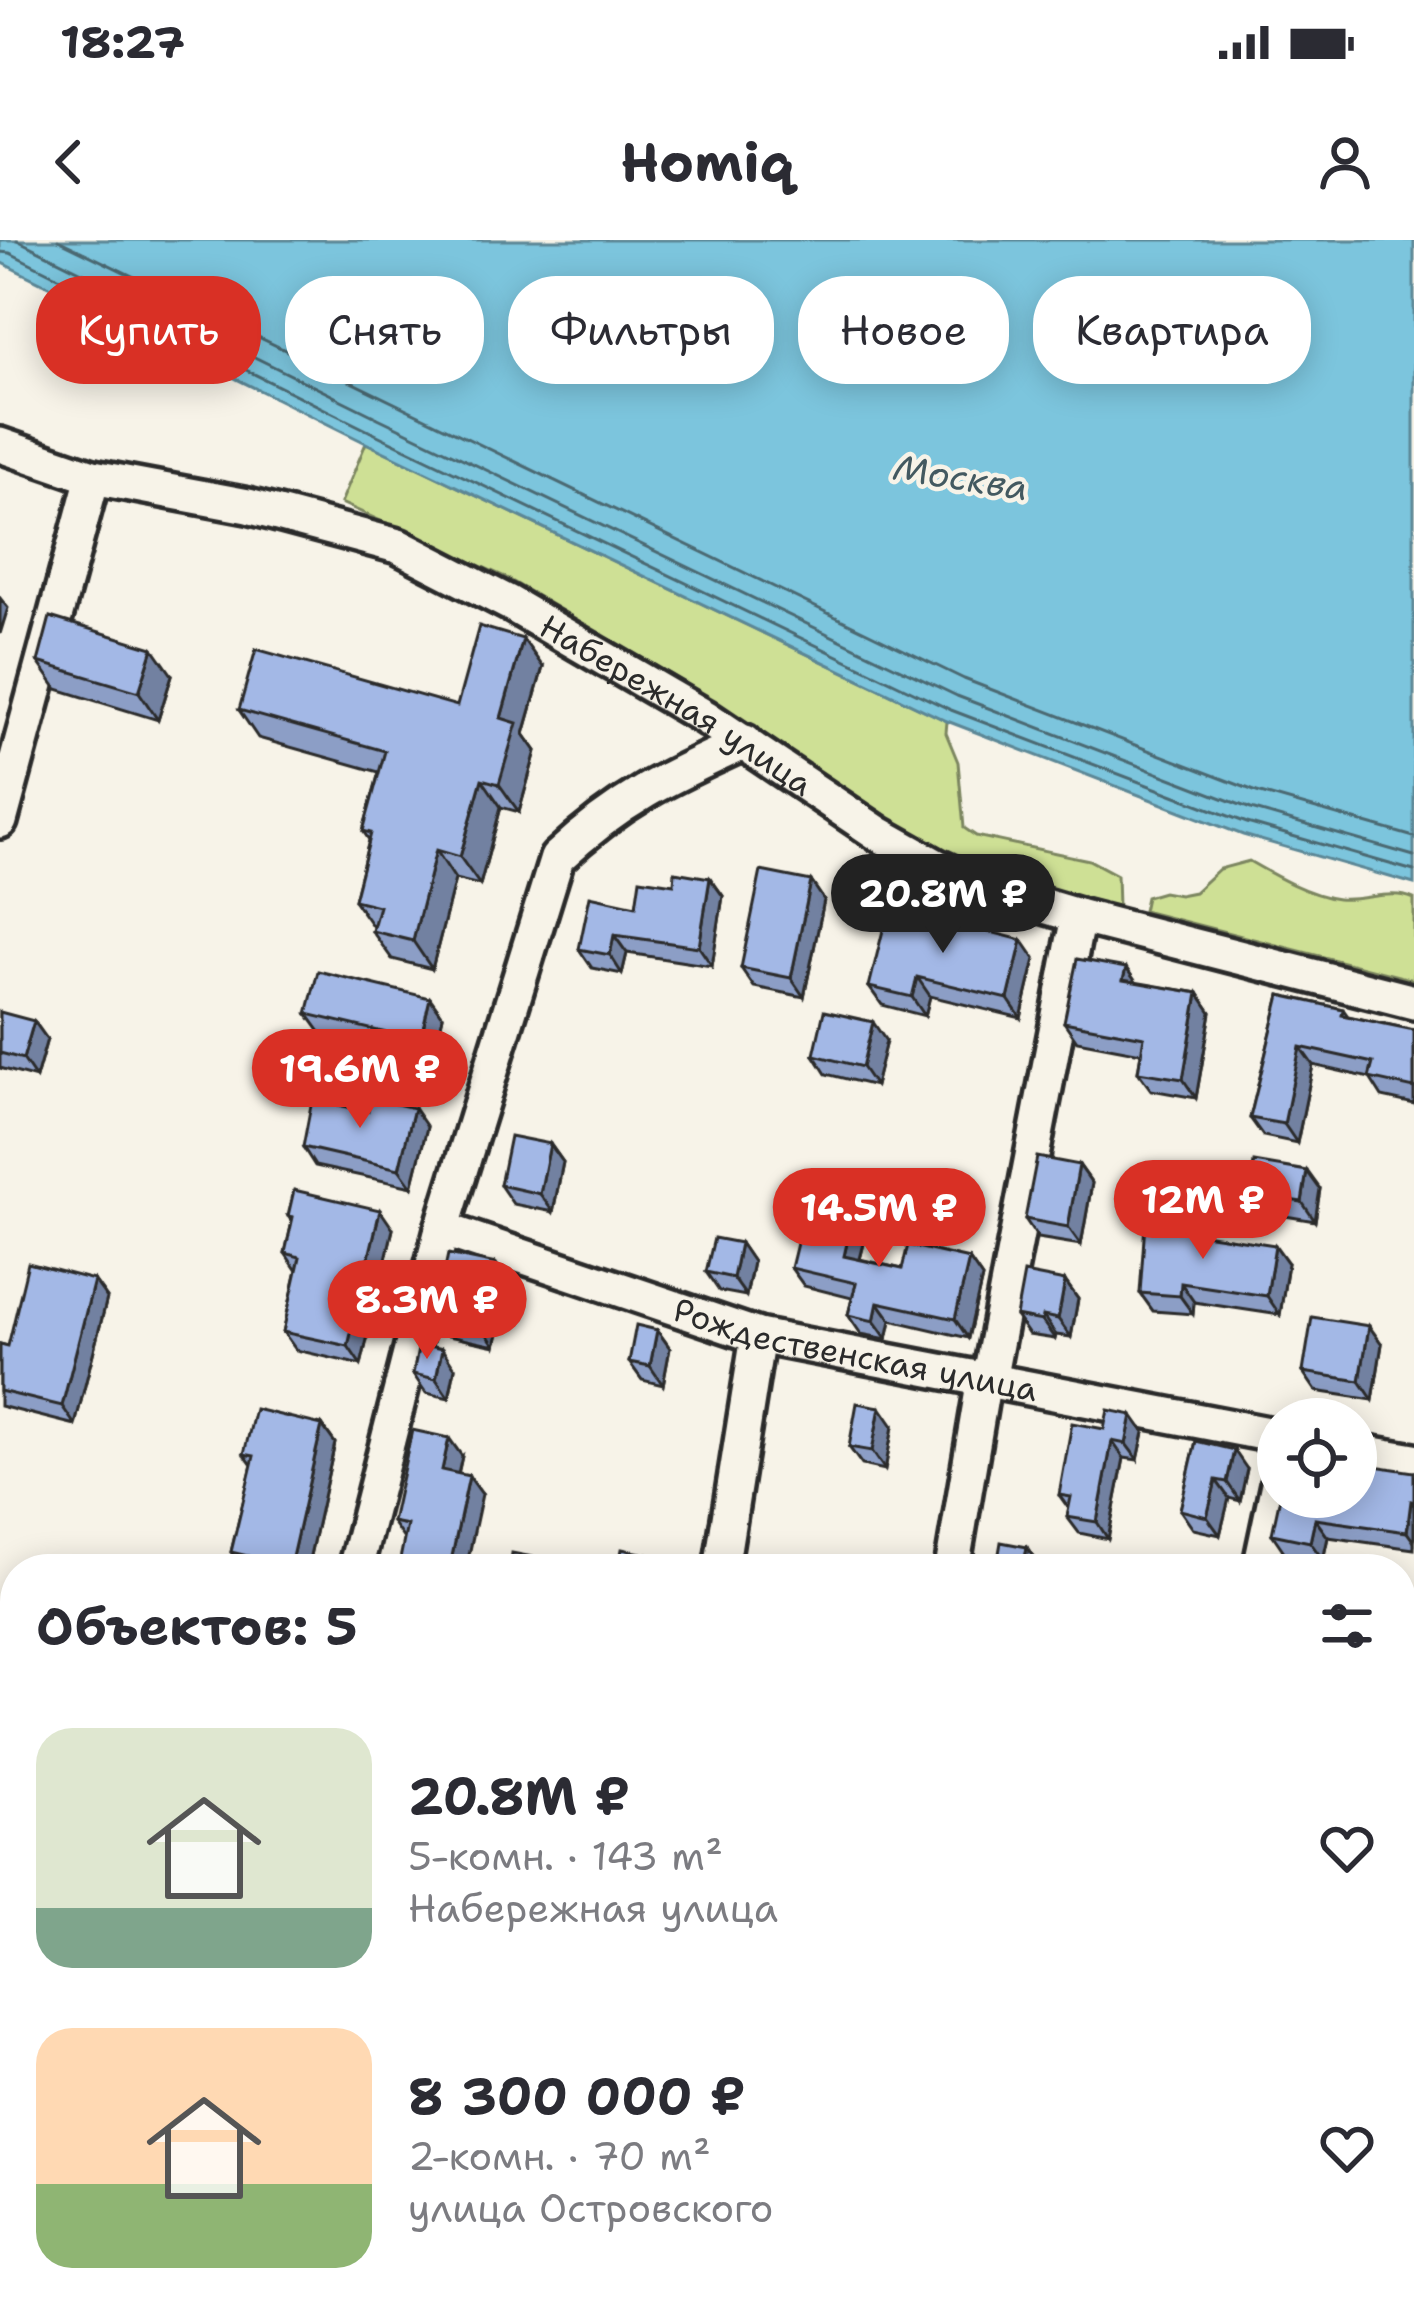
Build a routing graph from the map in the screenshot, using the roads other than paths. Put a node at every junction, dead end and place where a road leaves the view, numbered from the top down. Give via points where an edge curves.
1 (0, 445) edge
2 (93, 477) junction
3 (745, 742) junction
4 (0, 821) edge
5 (1078, 916) junction
6 (1414, 1002) edge
7 (442, 1229) junction
8 (758, 1336) junction
9 (984, 1379) junction
10 (1257, 1432) edge
11 (1377, 1455) edge
12 (1414, 1461) edge
13 (1271, 1518) edge
14 (359, 1554) edge
15 (723, 1554) edge
16 (955, 1554) edge
17 (1263, 1554) edge

1 - 2 street, Набережная улица
2 - 3 street, Набережная улица via 398,546
2 - 4 street
3 - 5 street, Набережная улица via 936,866
3 - 7 street via 651,784 557,858
5 - 6 street, Набережная улица
5 - 9 street
7 - 8 street, Рождественская улица
7 - 14 street
8 - 9 street, Рождественская улица
8 - 15 street
9 - 10 street, Рождественская улица
9 - 16 street
11 - 12 street
13 - 17 street

